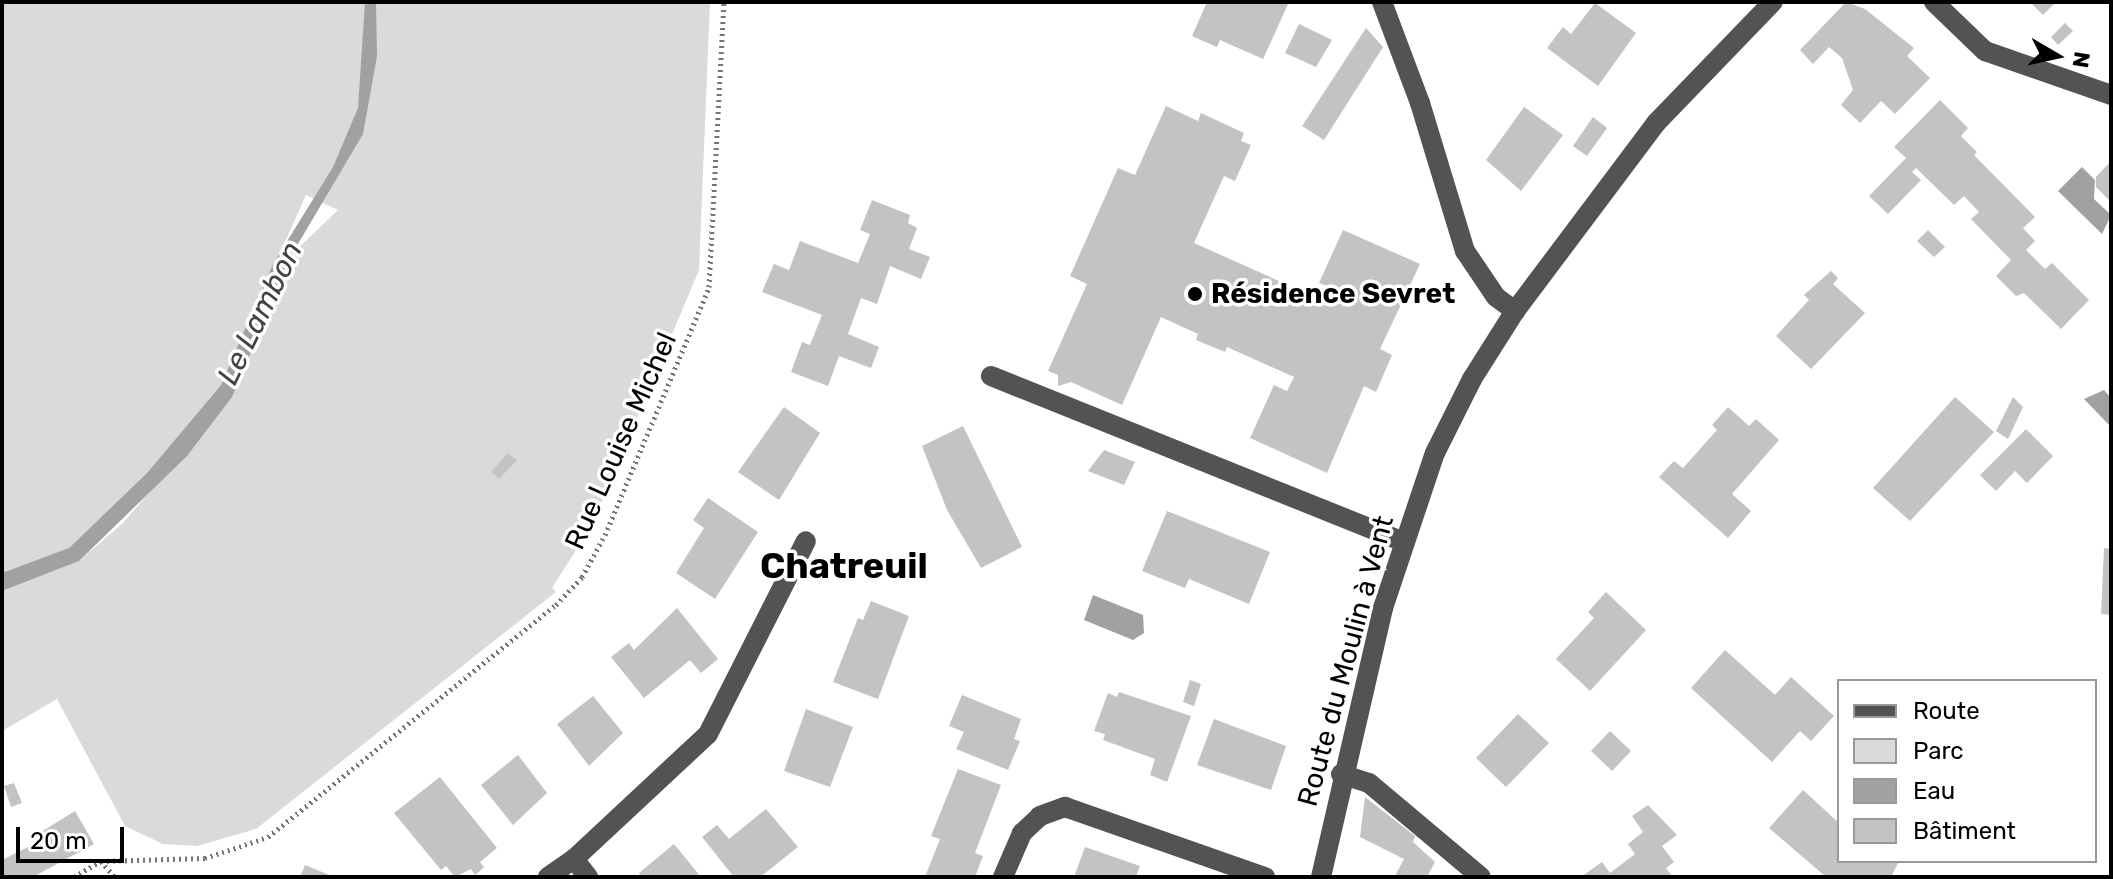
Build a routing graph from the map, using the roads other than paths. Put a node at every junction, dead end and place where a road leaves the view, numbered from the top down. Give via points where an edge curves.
1 (1382, 2) edge
2 (1773, 2) edge
3 (1934, 2) edge
4 (2111, 95) edge
5 (1515, 311) junction
6 (991, 376) dead end
7 (806, 541) dead end
8 (1404, 542) junction
9 (1341, 774) junction
10 (574, 859) junction
11 (548, 877) edge
12 (588, 877) edge
13 (1003, 877) edge
14 (1265, 877) edge
15 (1321, 877) edge
16 (1481, 877) edge

1 - 5 street via 1420,103 1465,251 1496,297
2 - 5 street, Route du Moulin à Vent via 1656,123
3 - 4 street via 1985,51
5 - 8 street, Route du Moulin à Vent via 1479,366 1435,453
6 - 8 street
7 - 10 street via 708,734
8 - 9 street, Route du Moulin à Vent
9 - 15 street, Route du Moulin à Vent
9 - 16 street via 1369,783
10 - 11 street
10 - 12 street
13 - 14 street via 1022,833 1040,816 1065,807

